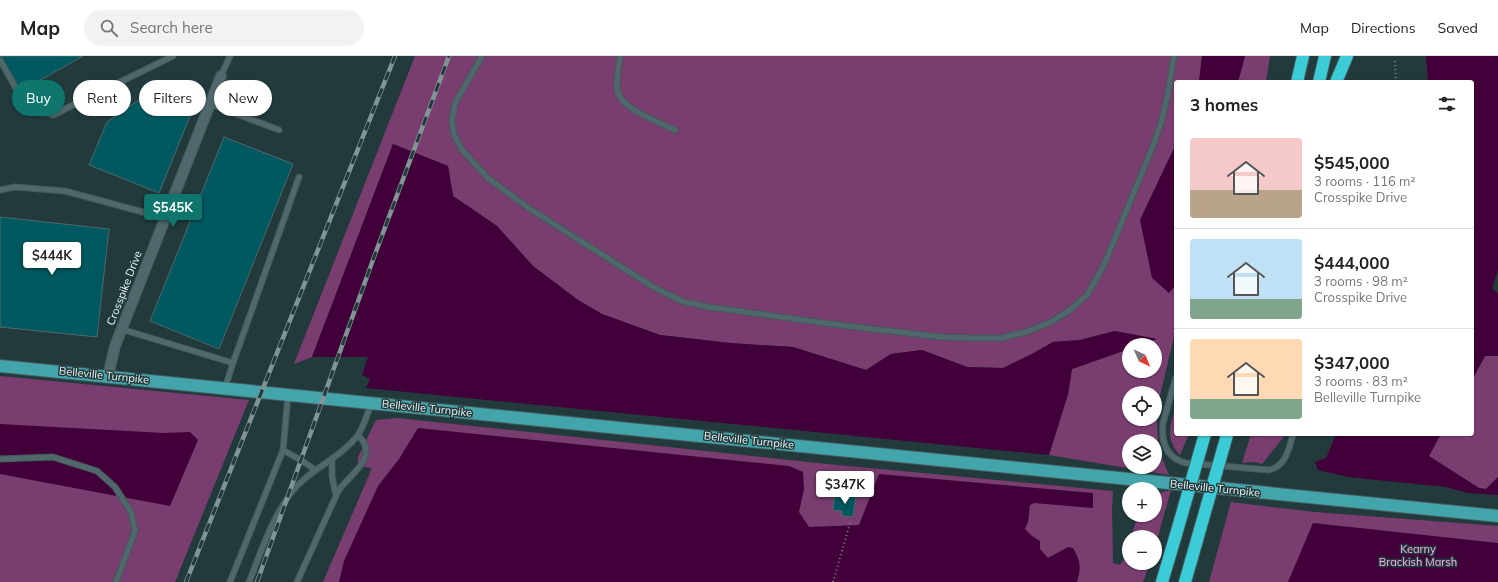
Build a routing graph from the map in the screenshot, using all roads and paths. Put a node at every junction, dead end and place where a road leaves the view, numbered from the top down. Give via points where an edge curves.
1 (173, 56) edge
2 (230, 56) edge
3 (482, 56) edge
4 (620, 56) edge
5 (1174, 56) edge
6 (1298, 56) edge
7 (1303, 56) edge
8 (1326, 56) edge
9 (1347, 56) edge
10 (0, 60) edge
11 (1395, 61) dead end
12 (221, 76) joint
13 (1297, 80) edge
14 (1297, 80) edge
15 (1320, 80) edge
16 (1337, 80) edge
17 (1396, 80) edge
18 (210, 104) junction
19 (279, 130) dead end
20 (675, 130) dead end
21 (299, 177) dead end
22 (0, 190) edge
23 (165, 218) junction
24 (121, 329) junction
25 (233, 363) junction
26 (0, 366) edge
27 (108, 376) junction
28 (1174, 384) edge
29 (225, 388) junction
30 (288, 394) junction
31 (371, 403) junction
32 (358, 435) junction
33 (1204, 436) edge
34 (1226, 436) edge
35 (1291, 436) edge
36 (283, 450) junction
37 (332, 458) junction
38 (0, 460) edge
39 (314, 470) junction
40 (336, 496) junction
41 (1498, 516) edge
42 (850, 523) dead end
43 (116, 582) edge
44 (230, 582) edge
45 (249, 582) edge
46 (296, 582) edge
47 (833, 582) edge
48 (1162, 582) edge
49 (1185, 582) edge

1 - 10 lane via 53,115 35,109 21,97
2 - 12 lane
3 - 5 lane via 455,103 452,120 454,134 462,150 488,178 530,209 654,288 684,302 709,307 847,326 972,338 1001,338 1026,332 1051,322 1088,295 1104,265 1153,146 1167,98
4 - 20 lane via 618,94 631,109
6 - 13 highway
7 - 14 highway
8 - 15 highway
9 - 16 highway
11 - 17 path
12 - 18 street, Crosspike Drive
18 - 19 lane
18 - 23 street, Crosspike Drive
21 - 25 lane
22 - 23 lane via 15,186 65,191
23 - 24 street, Crosspike Drive
24 - 25 lane
24 - 27 street, Crosspike Drive via 112,354
25 - 29 lane
26 - 27 main road, Belleville Turnpike
27 - 29 main road, Belleville Turnpike
28 - 35 lane via 1162,431 1166,449 1176,460 1269,470 1276,468 1284,459
29 - 30 main road, Belleville Turnpike
30 - 31 main road, Belleville Turnpike
30 - 36 lane
31 - 32 lane
31 - 41 main road, Belleville Turnpike
32 - 37 lane
32 - 40 lane via 366,450 364,462
33 - 48 highway, bridge
34 - 49 highway, bridge
36 - 39 lane
36 - 44 lane
37 - 39 lane
37 - 40 lane
38 - 43 lane via 54,457 97,471 115,487 131,512 135,531
39 - 45 lane via 291,493 272,524
40 - 46 lane
42 - 47 path

